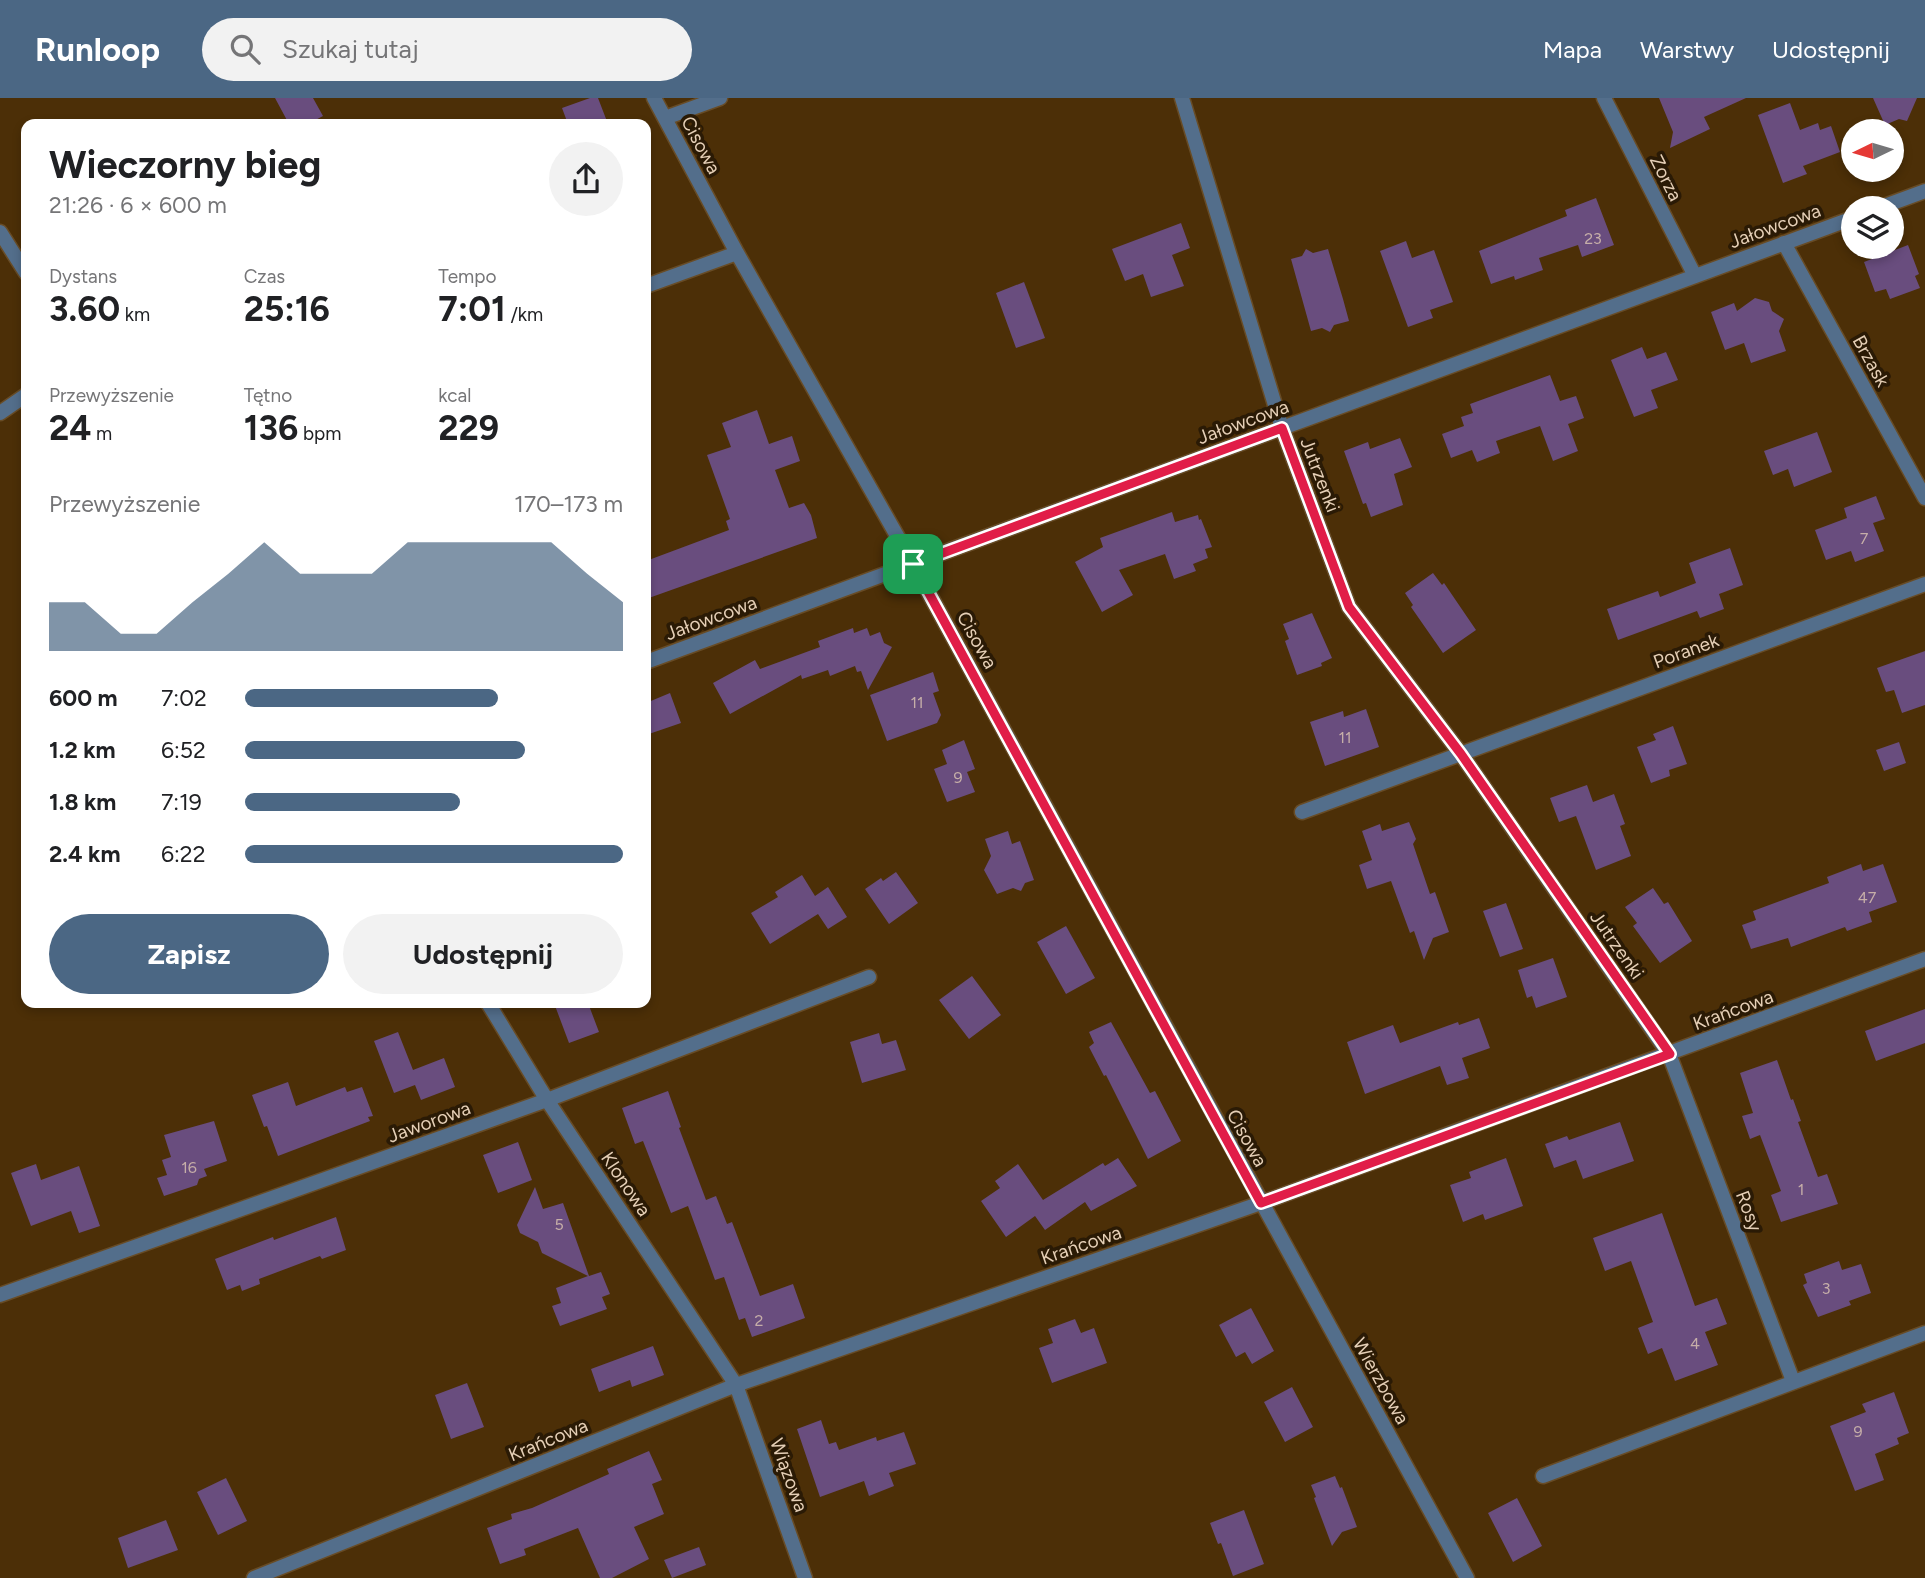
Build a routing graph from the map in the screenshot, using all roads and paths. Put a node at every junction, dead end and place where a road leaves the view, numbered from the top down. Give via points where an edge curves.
1 (654, 98) edge
2 (720, 98) edge
3 (1182, 98) edge
4 (1604, 98) edge
5 (665, 118) junction
6 (1925, 191) edge
7 (1904, 199) edge
8 (1841, 222) edge
9 (0, 232) edge
10 (1784, 243) junction
11 (737, 253) junction
12 (21, 265) edge
13 (1695, 276) junction
14 (651, 284) edge
15 (21, 398) edge
16 (0, 413) edge
17 (1282, 428) junction
18 (1925, 498) edge
19 (913, 564) junction
20 (1925, 584) edge
21 (651, 660) edge
22 (1461, 754) junction
23 (1302, 811) dead end
24 (1925, 959) edge
25 (869, 977) dead end
26 (491, 1008) edge
27 (1670, 1054) junction
28 (547, 1100) junction
29 (1261, 1203) junction
30 (0, 1295) edge
31 (1925, 1333) edge
32 (1793, 1381) junction
33 (736, 1385) junction
34 (1543, 1476) dead end
35 (254, 1578) edge
36 (805, 1578) edge
37 (1467, 1578) edge

1 - 5 street, Cisowa
2 - 5 street
3 - 17 street, Jutrzenki
4 - 13 street, Zorza
5 - 11 street, Cisowa
6 - 7 street
8 - 10 street, Jałowcowa
9 - 12 street
10 - 13 street, Jałowcowa
10 - 18 street, Brzask
11 - 14 street
11 - 19 street, Cisowa
13 - 17 street, Jałowcowa
15 - 16 street
17 - 19 street, Jałowcowa
17 - 22 street, Jutrzenki via 1349,607
19 - 21 street, Jałowcowa
19 - 29 street, Cisowa
20 - 22 street, Poranek
22 - 23 street
22 - 27 street, Jutrzenki
24 - 27 street, Krańcowa
25 - 28 street, Jaworowa
26 - 28 street, Klonowa
27 - 29 street, Krańcowa
27 - 32 street, Rosy
28 - 30 street, Jaworowa
28 - 33 street, Klonowa
29 - 33 street, Krańcowa
29 - 37 street, Wierzbowa
31 - 32 street
32 - 34 street
33 - 35 street, Krańcowa
33 - 36 street, Wiązowa

